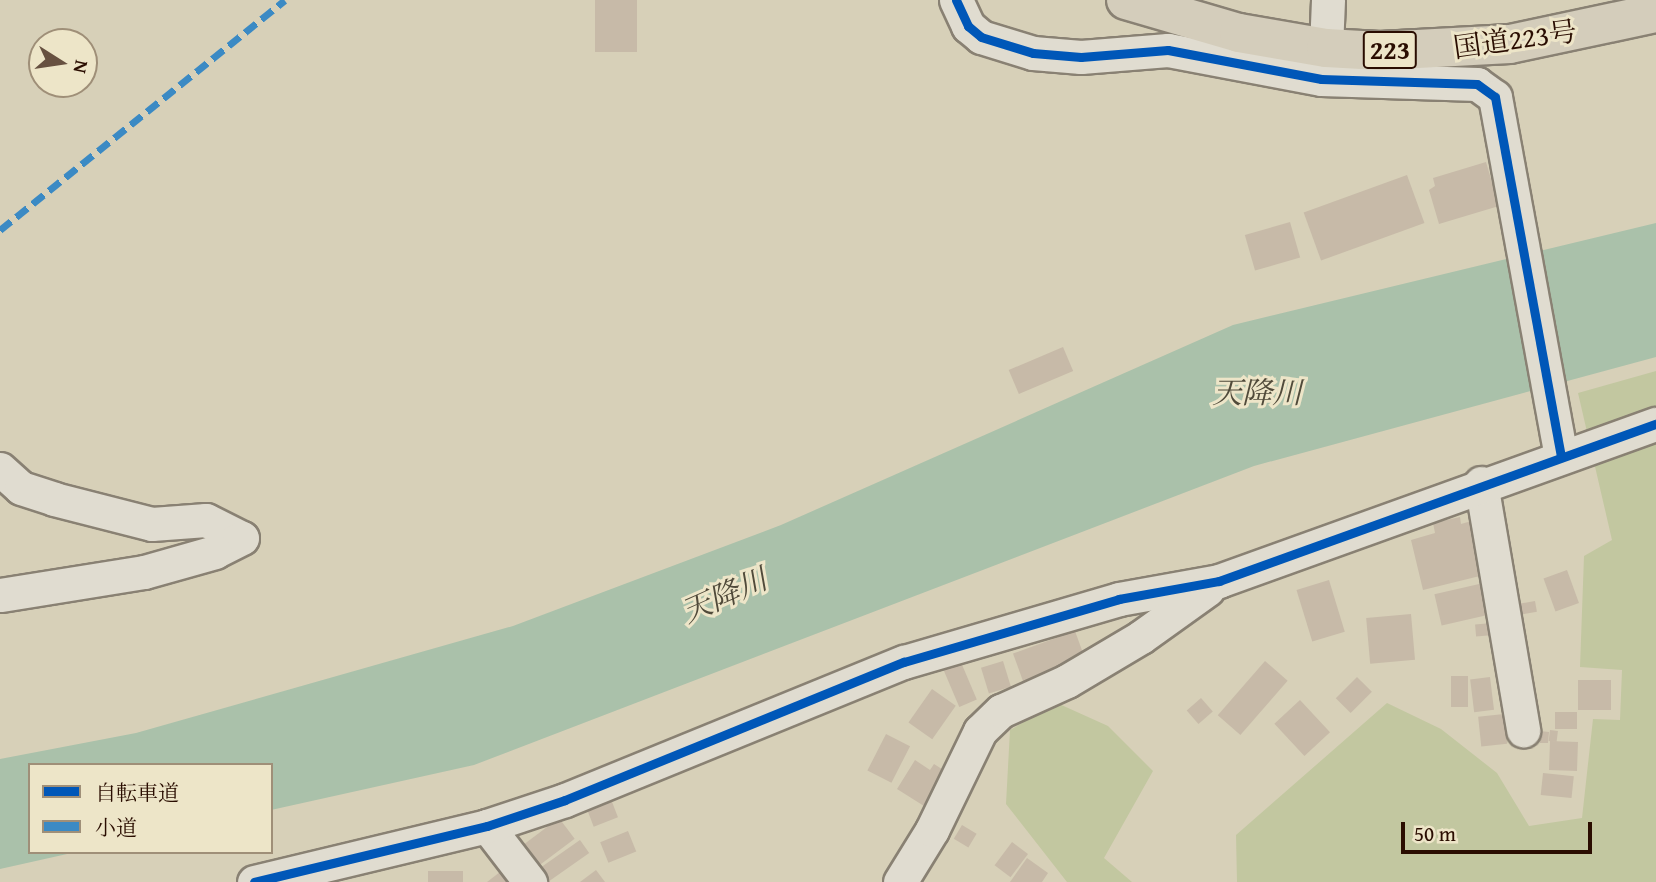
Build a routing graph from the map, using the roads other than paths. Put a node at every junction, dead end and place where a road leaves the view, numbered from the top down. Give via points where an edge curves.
1 (956, 0) edge
2 (1126, 0) edge
3 (1328, 0) edge
4 (1656, 13) edge
5 (1326, 48) junction
6 (1656, 424) edge
7 (1558, 443) junction
8 (0, 469) edge
9 (1481, 483) junction
10 (1219, 581) junction
11 (0, 595) edge
12 (1523, 730) dead end
13 (487, 826) junction
14 (254, 882) edge
15 (530, 882) edge
16 (901, 882) edge

1 - 7 street via 968,26 981,37 1055,56 1168,50 1321,79 1476,84 1495,97
2 - 5 highway, 国道223号 / 223 via 1207,25
3 - 5 street
4 - 5 highway, 国道223号 / 223 via 1510,44
6 - 7 street
7 - 9 street
8 - 11 street via 21,488 54,499 152,524 205,520 242,538 205,556 144,572
9 - 10 street
9 - 12 street
10 - 13 street via 1119,599 904,662 565,800
10 - 16 street via 1067,681 1001,711 980,731 932,831
13 - 14 street
13 - 15 street

